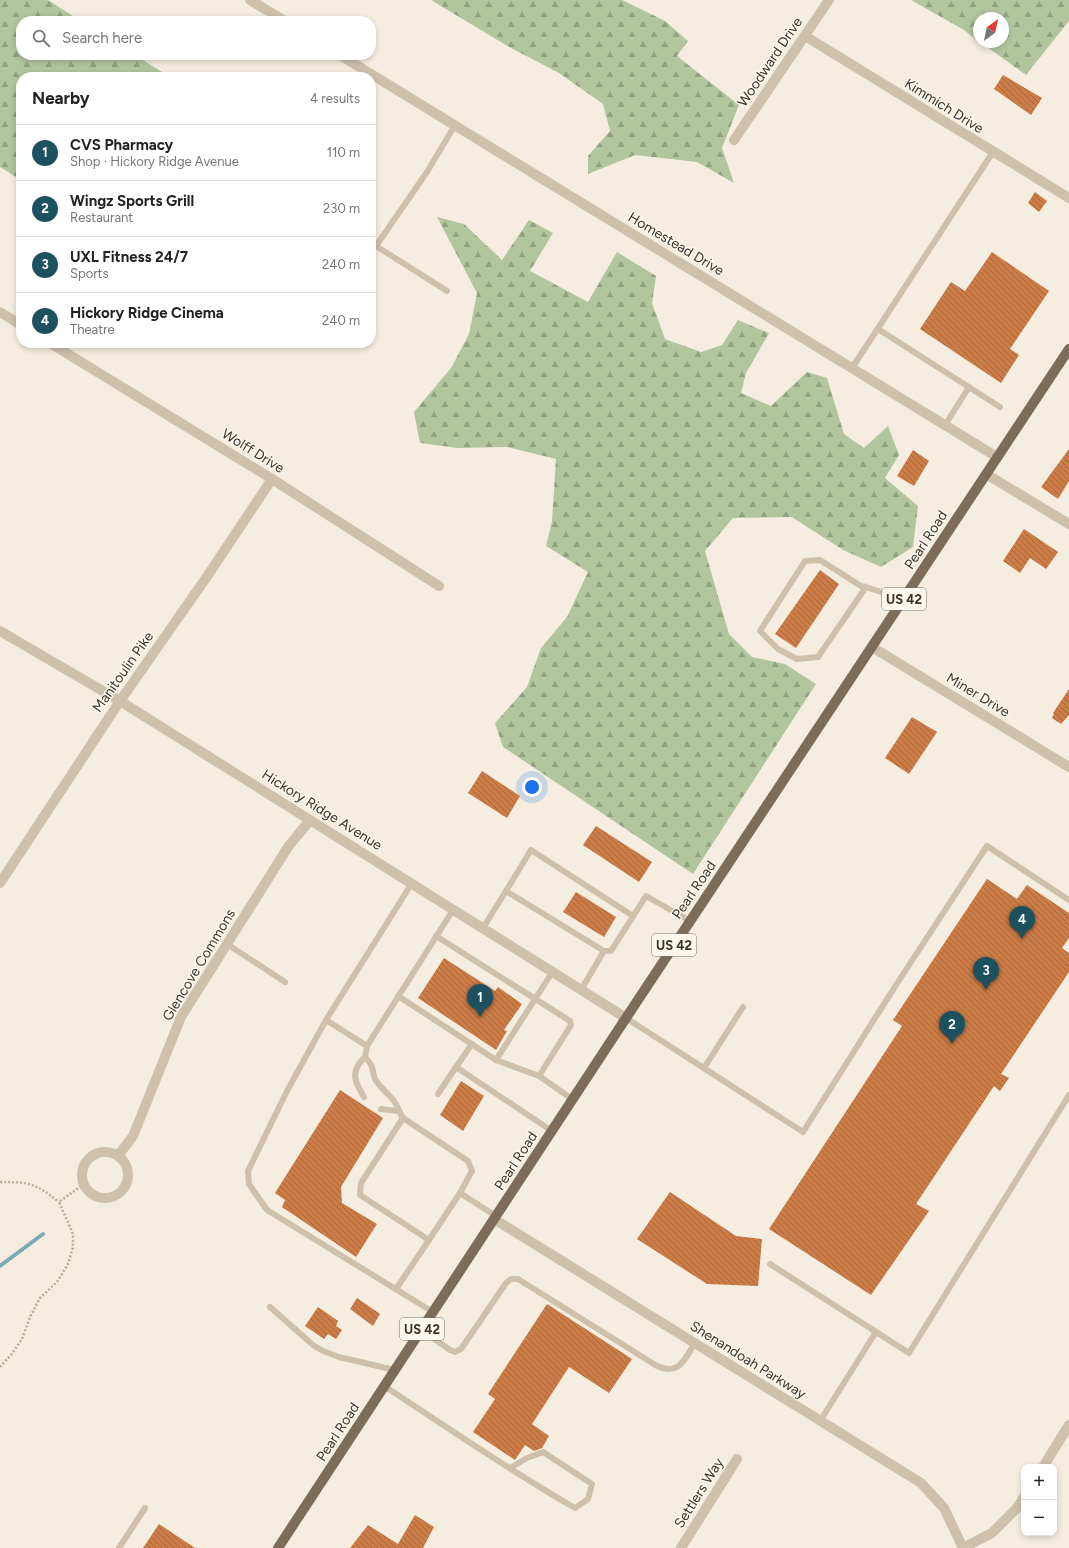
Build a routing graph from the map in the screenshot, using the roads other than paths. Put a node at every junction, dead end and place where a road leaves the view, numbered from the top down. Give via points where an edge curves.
1 (250, 0) edge
2 (829, 0) edge
3 (277, 16) edge
4 (805, 36) junction
5 (348, 60) edge
6 (368, 72) edge
7 (376, 77) edge
8 (455, 125) junction
9 (734, 140) dead end
10 (993, 152) junction
11 (1069, 198) edge
12 (376, 242) edge
13 (376, 246) edge
14 (447, 292) dead end
15 (0, 312) edge
16 (16, 322) edge
17 (878, 328) junction
18 (58, 348) edge
19 (1068, 352) edge
20 (852, 368) junction
21 (969, 387) junction
22 (1000, 407) dead end
23 (945, 425) junction
24 (997, 457) junction
25 (986, 474) junction
26 (272, 479) junction
27 (1069, 524) edge
28 (439, 586) dead end
29 (866, 587) junction
30 (904, 599) junction
31 (0, 630) edge
32 (872, 647) junction
33 (120, 701) junction
34 (1069, 767) edge
35 (310, 820) junction
36 (0, 883) edge
37 (412, 883) junction
38 (506, 891) junction
39 (1069, 900) edge
40 (453, 910) junction
41 (633, 916) junction
42 (690, 921) junction
43 (483, 928) junction
44 (436, 936) junction
45 (227, 944) junction
46 (604, 950) junction
47 (552, 971) junction
48 (285, 982) dead end
49 (581, 990) junction
50 (398, 996) junction
51 (535, 999) junction
52 (743, 1007) dead end
53 (626, 1018) junction
54 (326, 1020) junction
55 (472, 1044) junction
56 (367, 1046) junction
57 (365, 1057) junction
58 (496, 1060) junction
59 (456, 1067) junction
60 (704, 1068) junction
61 (539, 1076) junction
62 (438, 1094) dead end
63 (1069, 1096) edge
64 (364, 1097) dead end
65 (572, 1099) junction
66 (381, 1109) dead end
67 (398, 1111) junction
68 (403, 1118) junction
69 (552, 1131) junction
70 (118, 1156) junction
71 (460, 1193) junction
72 (495, 1218) junction
73 (429, 1240) junction
74 (770, 1264) dead end
75 (396, 1289) junction
76 (270, 1307) dead end
77 (433, 1312) junction
78 (422, 1330) junction
79 (876, 1332) junction
80 (695, 1343) junction
81 (395, 1370) junction
82 (384, 1386) junction
83 (820, 1421) junction
84 (1069, 1426) edge
85 (737, 1460) dead end
86 (1045, 1464) edge
87 (510, 1468) junction
88 (1022, 1500) edge
89 (145, 1508) dead end
90 (683, 1545) edge
91 (119, 1548) edge
92 (278, 1548) edge
93 (694, 1548) edge
94 (963, 1548) edge

1 - 3 street
2 - 4 street, Woodward Drive
4 - 9 street, Woodward Drive
4 - 10 street, Kimmich Drive
5 - 6 street, Homestead Drive
7 - 8 street, Homestead Drive
8 - 12 lane via 427,172
8 - 20 street, Homestead Drive
10 - 11 street, Kimmich Drive
10 - 17 lane
13 - 14 lane
15 - 16 street
17 - 20 lane
17 - 21 lane
18 - 26 street, Wolff Drive
19 - 24 main road, Pearl Road / US 42
20 - 23 street, Homestead Drive
21 - 22 lane
21 - 23 lane
23 - 24 street, Homestead Drive
24 - 25 main road, Pearl Road / US 42
25 - 27 street
25 - 30 main road, Pearl Road / US 42
26 - 28 street, Wolff Drive
26 - 33 street, Manitoulin Pike
29 - 29 lane via 820,560 805,561 760,631 778,649 797,658 818,657
29 - 30 lane
30 - 32 main road, Pearl Road / US 42
31 - 33 street, Hickory Ridge Avenue
32 - 34 street, Miner Drive
32 - 42 main road, Pearl Road / US 42
33 - 35 street, Hickory Ridge Avenue
33 - 36 street, Manitoulin Pike
35 - 37 street, Hickory Ridge Avenue
35 - 45 street, Glencove Commons via 288,847
37 - 40 street, Hickory Ridge Avenue
37 - 54 lane
38 - 41 lane via 531,850
38 - 43 lane
38 - 46 lane
39 - 60 lane via 987,846 803,1132
40 - 43 street, Hickory Ridge Avenue
40 - 44 lane
41 - 42 lane via 646,896
41 - 46 lane via 611,952
42 - 53 main road, Pearl Road / US 42
43 - 47 street, Hickory Ridge Avenue
44 - 50 lane
44 - 51 lane
45 - 48 lane
45 - 70 street, Glencove Commons via 181,1017 133,1136
46 - 49 lane
47 - 49 street, Hickory Ridge Avenue
47 - 51 lane
49 - 53 street, Hickory Ridge Avenue
50 - 55 lane
50 - 56 lane
51 - 58 lane
51 - 61 lane via 570,1021 571,1025
52 - 60 lane
53 - 60 lane
53 - 65 main road, Pearl Road / US 42
54 - 56 lane
54 - 75 lane via 287,1091 248,1171 249,1184 267,1210
55 - 58 lane
55 - 59 lane
56 - 57 lane
57 - 64 lane via 357,1065 355,1076 357,1086
57 - 67 lane via 372,1064 375,1079 382,1090 393,1099
58 - 61 lane
59 - 62 lane
59 - 69 lane
61 - 65 lane
63 - 79 lane via 909,1353
65 - 69 main road, Pearl Road / US 42
66 - 67 lane
67 - 68 lane
68 - 71 lane via 468,1161 472,1171
68 - 73 lane via 361,1183 360,1195
69 - 72 main road, Pearl Road / US 42
70 - 70 street via 127,1168 127,1182 112,1196 96,1196 84,1184 82,1171 85,1163 96,1153 112,1153
71 - 72 lane
71 - 73 lane
72 - 77 main road, Pearl Road / US 42
72 - 80 street, Shenandoah Parkway
73 - 75 lane
74 - 79 lane
75 - 77 lane
76 - 81 lane via 323,1351 339,1358
77 - 78 main road, Pearl Road / US 42
78 - 80 lane via 450,1350 455,1352 461,1349 506,1283 511,1279 518,1279 665,1370 672,1370 681,1365
78 - 81 main road, Pearl Road / US 42
79 - 83 lane
80 - 83 street, Shenandoah Parkway
81 - 82 main road, Pearl Road / US 42
82 - 87 lane
82 - 92 main road, Pearl Road / US 42
83 - 94 street, Shenandoah Parkway via 921,1483 944,1508
84 - 86 street
85 - 90 street, Settlers Way
87 - 87 lane via 576,1508 588,1499 592,1484 543,1452
88 - 94 street via 992,1533
89 - 91 lane
90 - 93 street, Settlers Way

